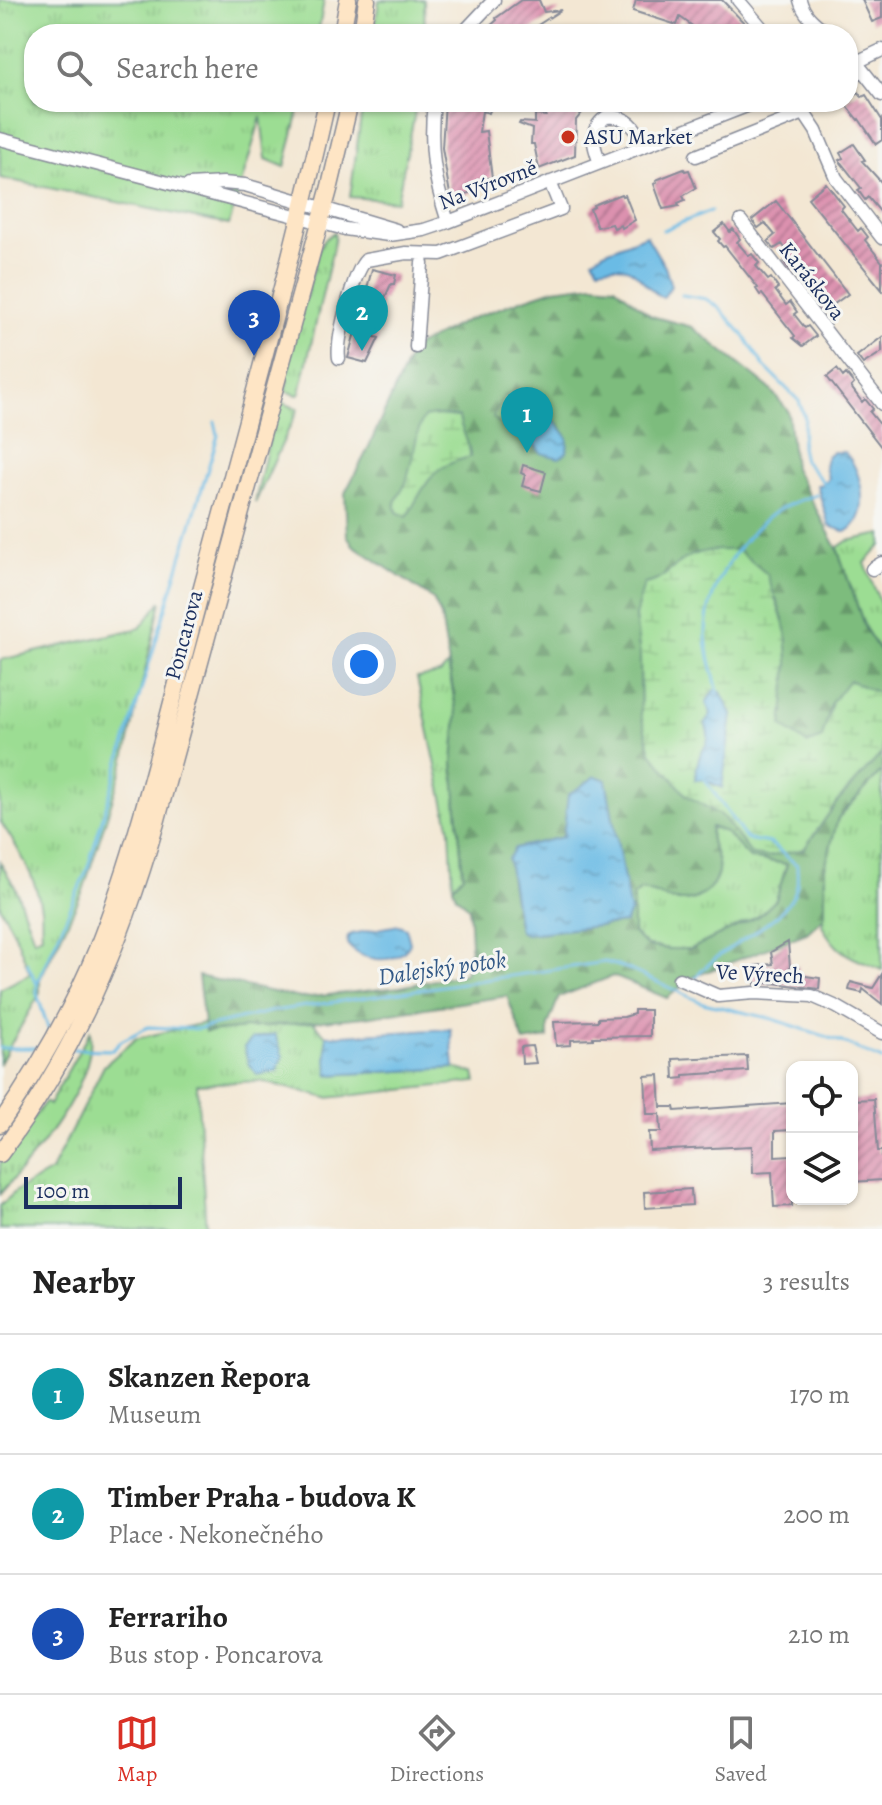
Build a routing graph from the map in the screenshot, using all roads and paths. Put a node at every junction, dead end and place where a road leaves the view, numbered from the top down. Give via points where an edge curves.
1 (348, 0) edge
2 (367, 0) edge
3 (494, 0) edge
4 (738, 0) edge
5 (802, 5) edge
6 (344, 24) edge
7 (363, 24) edge
8 (471, 24) edge
9 (758, 24) edge
10 (820, 24) edge
11 (882, 50) edge
12 (858, 62) edge
13 (858, 71) edge
14 (882, 95) edge
15 (325, 112) edge
16 (347, 112) edge
17 (433, 112) edge
18 (731, 112) edge
19 (793, 112) edge
20 (804, 112) edge
21 (0, 139) edge
22 (644, 145) junction
23 (696, 156) dead end
24 (600, 163) junction
25 (550, 182) junction
26 (176, 186) junction
27 (301, 210) junction
28 (321, 216) junction
29 (741, 221) dead end
30 (448, 222) junction
31 (882, 238) edge
32 (422, 263) dead end
33 (416, 347) dead end
34 (339, 358) dead end
35 (882, 404) edge
36 (679, 979) dead end
37 (82, 1004) junction
38 (882, 1033) edge
39 (39, 1082) junction
40 (0, 1124) edge
41 (0, 1154) edge

1 - 6 main road
2 - 7 main road
3 - 8 street
4 - 9 street
5 - 10 street
11 - 12 street
13 - 14 street
15 - 27 main road, Poncarova
16 - 28 main road, Poncarova
17 - 30 street via 433,168
18 - 22 street, Na Výrovně
19 - 23 street
20 - 31 street via 836,178
21 - 26 street
22 - 24 street, Na Výrovně
22 - 24 street via 629,121 606,117 593,136
24 - 25 street, Na Výrovně
25 - 30 street, Na Výrovně
25 - 34 street via 561,209 441,254 366,260 358,270
26 - 27 street
26 - 27 street via 245,185
27 - 28 street, Na Výrovně
27 - 37 main road, Poncarova via 127,862
28 - 30 street, Na Výrovně via 411,232
28 - 37 main road, Poncarova via 144,866 112,956
29 - 35 street, Karáskova
32 - 33 street
36 - 38 street, Ve Výrech via 718,996 812,996
37 - 39 main road, Poncarova
39 - 40 main road, Poncarova
39 - 41 main road, Poncarova

